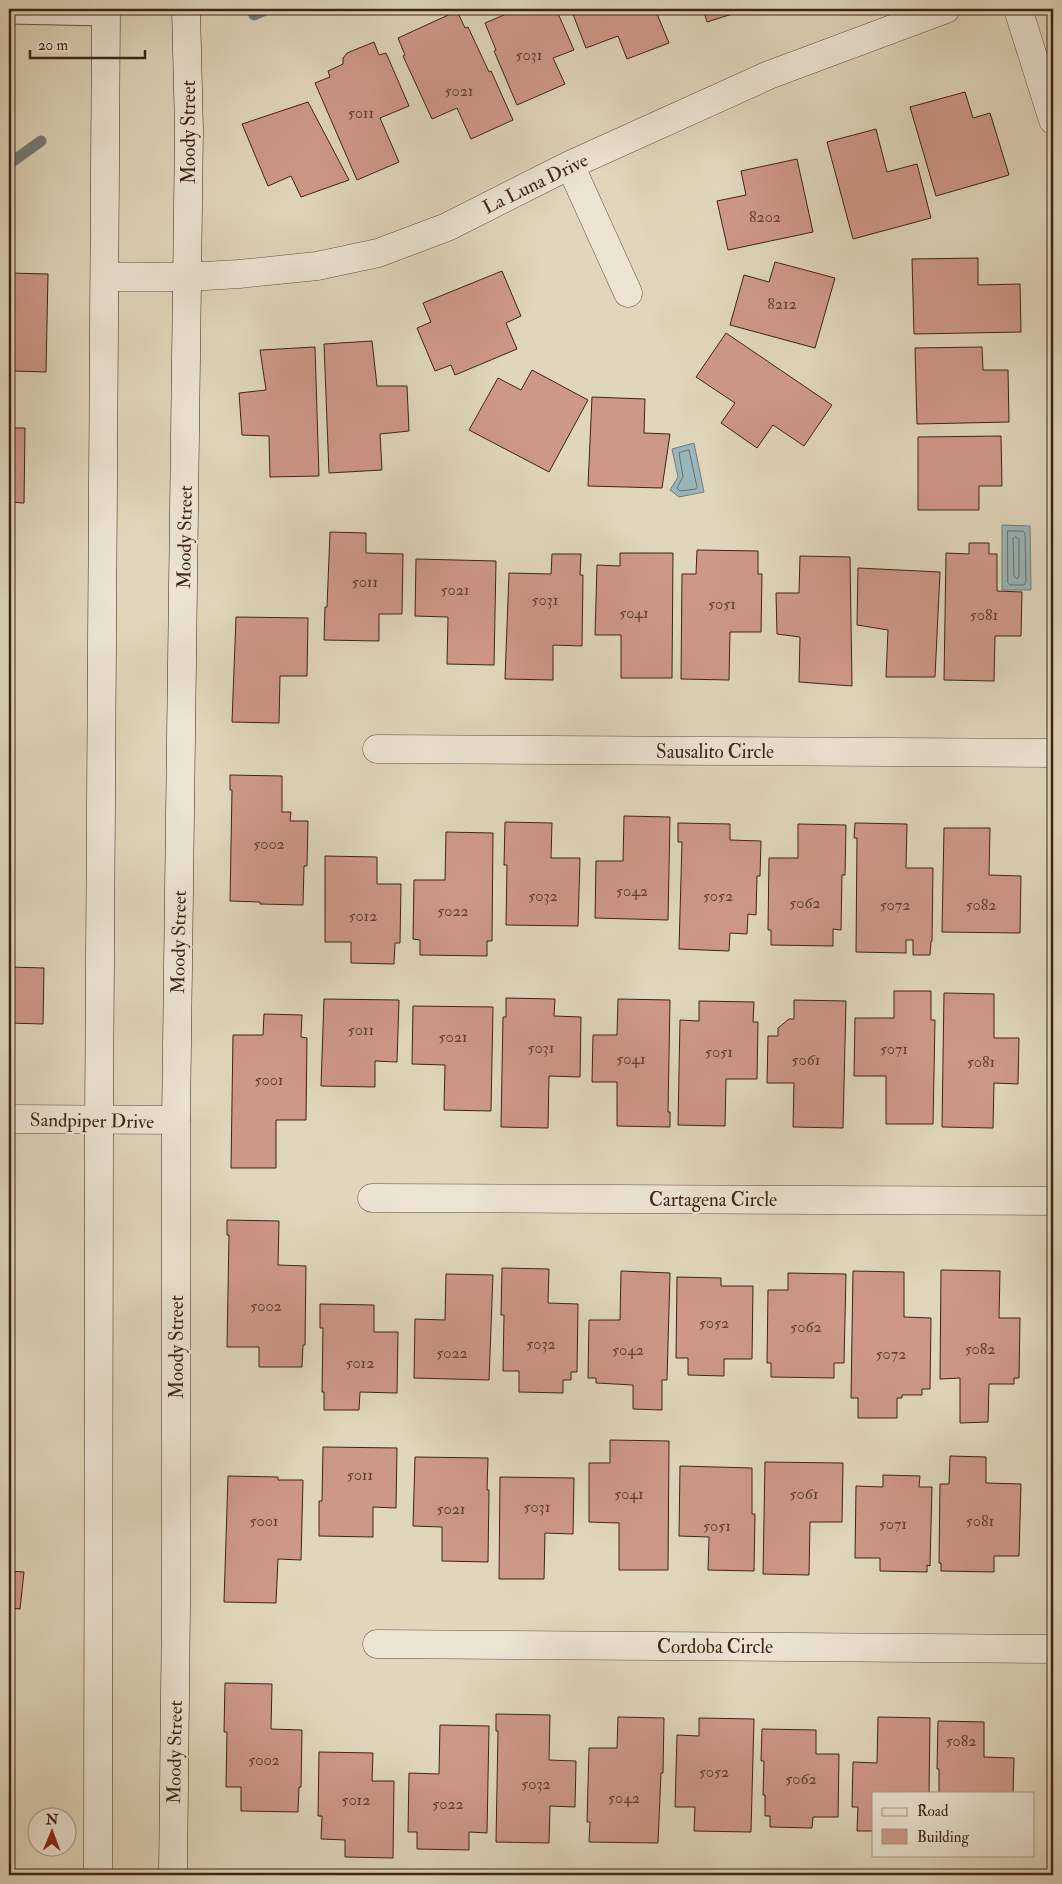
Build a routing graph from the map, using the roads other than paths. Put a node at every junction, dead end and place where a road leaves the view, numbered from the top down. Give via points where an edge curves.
1 (186, 9) edge
2 (946, 9) edge
3 (1018, 9) edge
4 (106, 12) edge
5 (9, 14) edge
6 (1053, 120) edge
7 (570, 166) junction
8 (105, 277) junction
9 (187, 277) junction
10 (628, 293) dead end
11 (377, 749) dead end
12 (1053, 753) edge
13 (9, 1119) edge
14 (99, 1120) junction
15 (176, 1120) junction
16 (372, 1198) dead end
17 (1053, 1201) edge
18 (377, 1644) dead end
19 (1053, 1649) edge
20 (98, 1875) edge
21 (173, 1875) edge

1 - 9 main road, Moody Street via 189,130
2 - 7 main road, La Luna Drive via 769,75
3 - 6 main road
4 - 5 lane
4 - 8 main road
7 - 9 main road, La Luna Drive via 447,227 378,253 317,266
7 - 10 main road
8 - 9 main road, La Luna Drive
8 - 14 main road
9 - 15 main road, Moody Street
11 - 12 main road, Sausalito Circle
13 - 14 main road, Sandpiper Drive
14 - 15 main road, Sandpiper Drive
14 - 20 main road
15 - 21 main road, Moody Street
16 - 17 main road, Cartagena Circle
18 - 19 main road, Cordoba Circle

